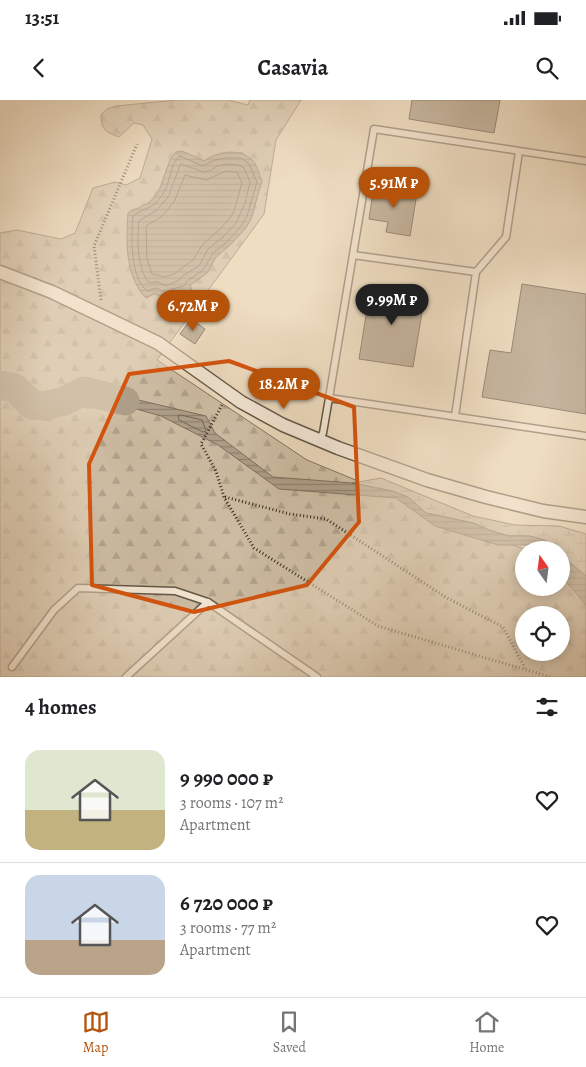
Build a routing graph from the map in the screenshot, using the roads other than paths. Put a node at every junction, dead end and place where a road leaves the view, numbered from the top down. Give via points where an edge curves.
1 (519, 152) junction
2 (586, 161) edge
3 (353, 256) junction
4 (0, 272) edge
5 (476, 272) junction
6 (330, 398) junction
7 (455, 416) junction
8 (586, 436) edge
9 (319, 440) junction
10 (586, 517) edge
11 (208, 602) junction
12 (12, 667) dead end
13 (126, 677) edge
14 (317, 677) edge

1 - 2 lane
1 - 3 lane via 374,129
1 - 5 lane via 506,237
3 - 5 lane
3 - 6 lane
4 - 9 street via 52,292 158,343 242,402
5 - 7 lane
6 - 7 lane
6 - 9 lane
7 - 8 lane
9 - 10 street via 486,498
11 - 12 lane via 175,591 78,588 54,610
11 - 13 lane
11 - 14 lane

